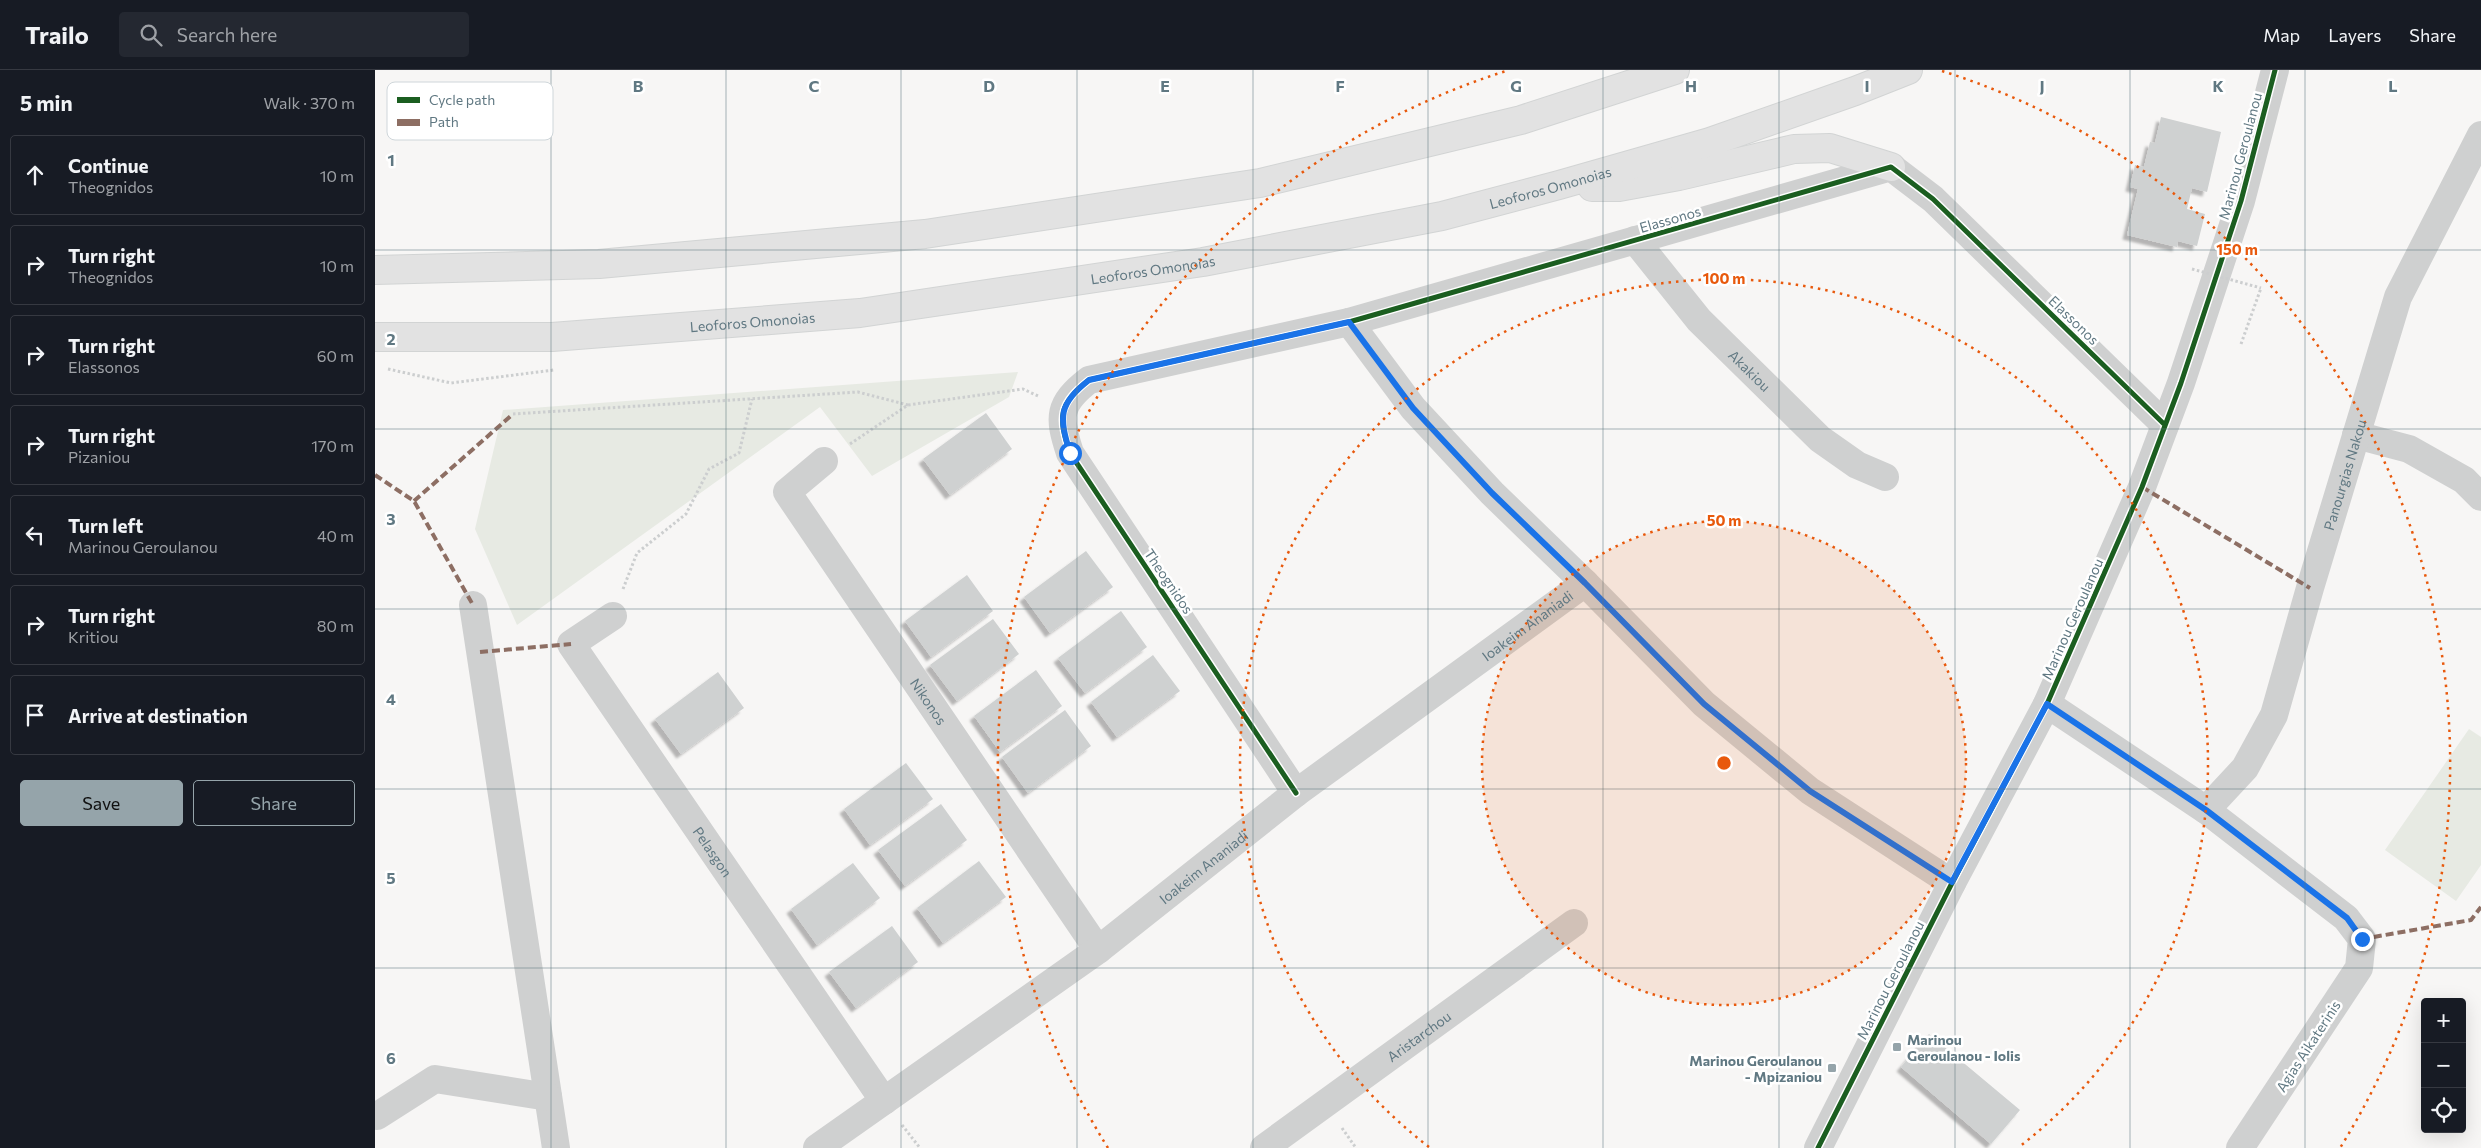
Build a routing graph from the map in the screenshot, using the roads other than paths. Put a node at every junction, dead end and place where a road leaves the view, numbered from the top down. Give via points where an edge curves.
1 (1675, 70) edge
2 (1908, 70) edge
3 (2275, 70) edge
4 (2481, 136) edge
5 (1891, 167) junction
6 (1559, 185) junction
7 (1635, 240) junction
8 (375, 270) edge
9 (1349, 322) junction
10 (375, 337) edge
11 (1063, 407) joint
12 (2165, 425) junction
13 (2356, 435) junction
14 (824, 462) road end
15 (1885, 477) dead end
16 (2481, 497) edge
17 (1585, 583) junction
18 (473, 605) dead end
19 (613, 616) road end
20 (2047, 704) junction
21 (1296, 793) junction
22 (2206, 810) junction
23 (1952, 882) junction
24 (1574, 923) dead end
25 (1098, 950) junction
26 (548, 1097) junction
27 (884, 1101) junction
28 (377, 1116) dead end
29 (555, 1148) edge
30 (817, 1148) edge
31 (1264, 1148) edge
32 (1818, 1148) edge
33 (2240, 1148) edge

1 - 8 main road via 1521,120 1260,183 915,235 599,264
2 - 6 main road, Leoforos Omonoias via 1710,142
3 - 12 street, Marinou Geroulanou via 2243,194
4 - 13 street, Panourgias Nakou via 2399,297
5 - 6 main road via 1830,148 1794,149 1619,187
5 - 7 street, Elassonos
5 - 12 street, Elassonos via 1946,211
6 - 10 main road, Leoforos Omonoias via 1442,216 1203,262 859,313 552,336
7 - 9 street, Elassonos
7 - 15 street, Akakiou via 1699,320 1820,438 1857,466
9 - 11 street, Elassonos via 1089,380
9 - 17 street via 1413,408 1492,493
11 - 21 street, Theognidos via 1062,429 1070,453
12 - 20 street, Marinou Geroulanou
13 - 16 street via 2409,449 2464,480
13 - 22 street, Panourgias Nakou via 2274,715 2245,768
14 - 25 street, Nikonos via 787,492
17 - 21 street, Ioakeim Ananiadi
17 - 23 street via 1704,704 1810,791
18 - 26 street
19 - 27 street, Pelasgon via 571,644
20 - 22 street
20 - 23 street, Marinou Geroulanou
21 - 25 street, Ioakeim Ananiadi
22 - 33 street, Agias Aikaterinis via 2347,918 2362,939 2359,968
23 - 32 street, Marinou Geroulanou
24 - 31 street, Aristarchou
25 - 27 street, Ioakeim Ananiadi
26 - 28 street via 435,1080
26 - 29 street
27 - 30 street, Ioakeim Ananiadi

